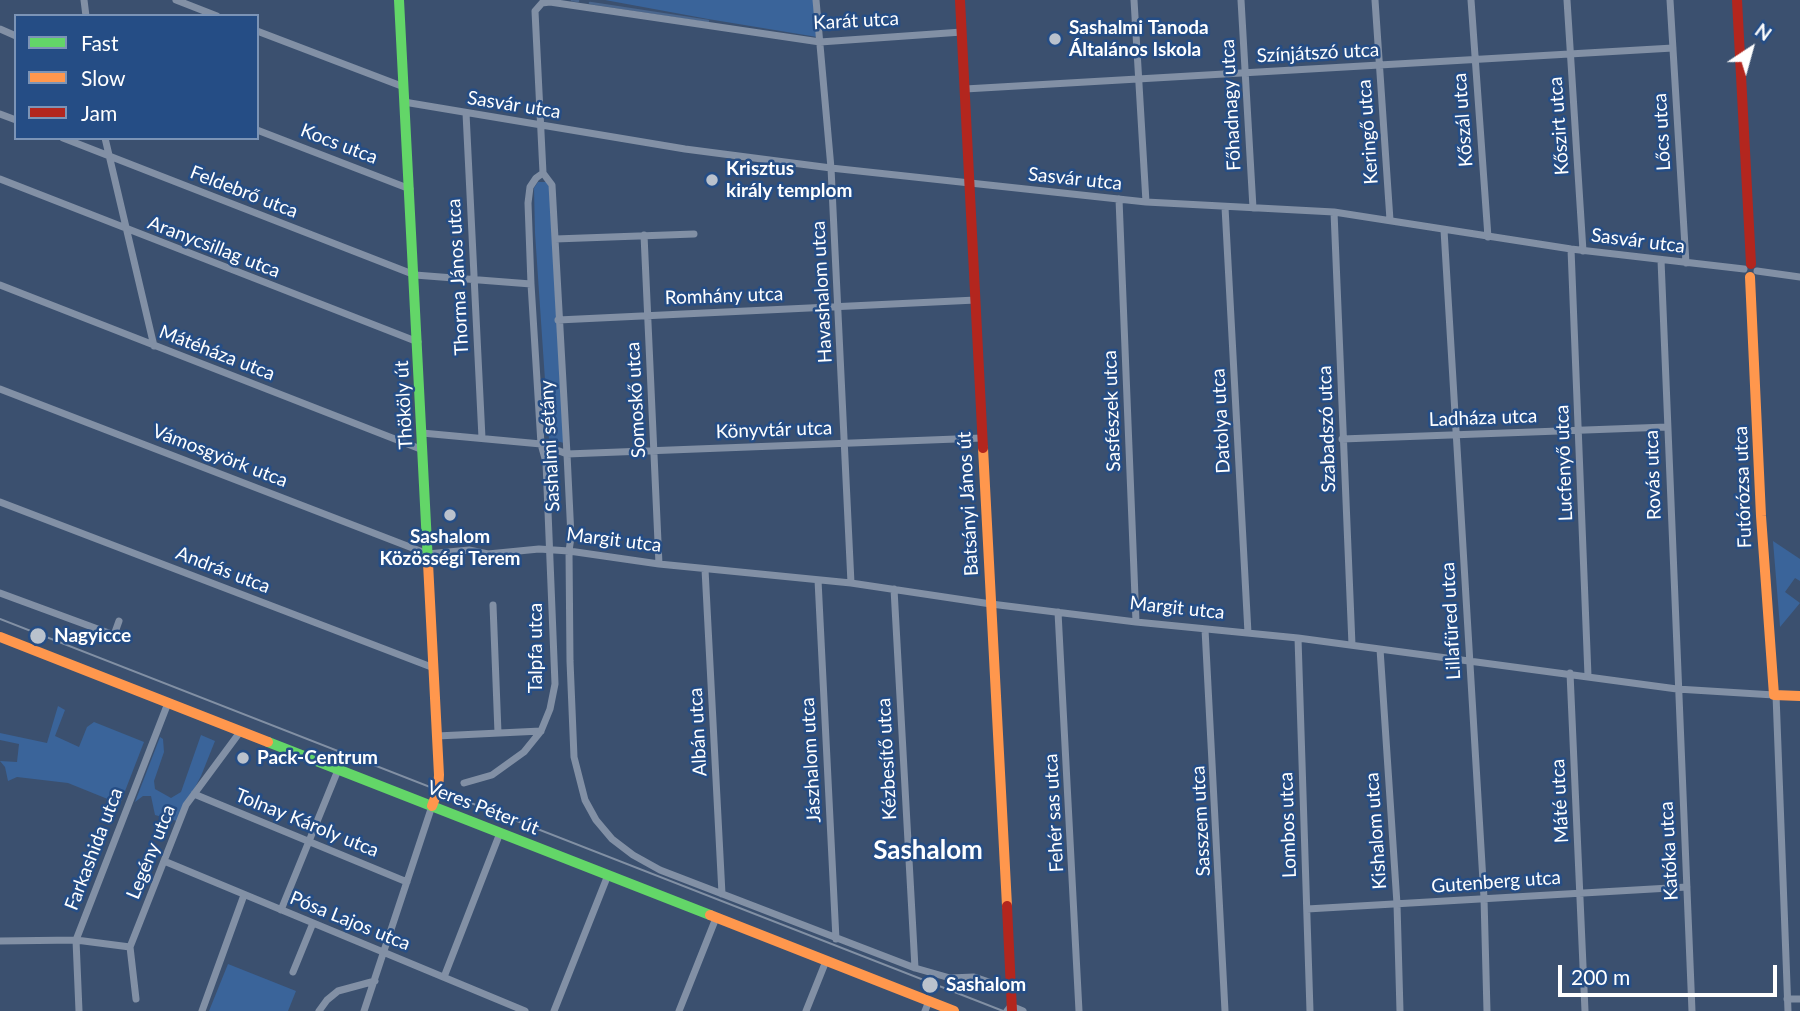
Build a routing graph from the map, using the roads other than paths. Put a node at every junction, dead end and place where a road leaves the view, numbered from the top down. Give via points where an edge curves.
1 (176, 0) edge
2 (399, 0) edge
3 (816, 0) edge
4 (960, 0) edge
5 (1134, 0) edge
6 (1241, 0) edge
7 (1375, 0) edge
8 (1471, 0) edge
9 (1567, 0) edge
10 (1670, 0) edge
11 (1737, 0) edge
12 (545, 2) edge
13 (213, 14) edge
14 (259, 32) edge
15 (962, 32) junction
16 (820, 42) junction
17 (1673, 48) junction
18 (1570, 54) junction
19 (1474, 60) junction
20 (1379, 65) junction
21 (1245, 73) junction
22 (1139, 79) junction
23 (404, 87) junction
24 (965, 89) junction
25 (404, 102) junction
26 (466, 113) junction
27 (540, 125) junction
28 (259, 131) edge
29 (68, 140) edge
30 (105, 140) edge
31 (108, 156) junction
32 (831, 168) junction
33 (542, 173) junction
34 (0, 178) edge
35 (970, 184) junction
36 (410, 189) junction
37 (1119, 199) junction
38 (1146, 202) junction
39 (1225, 207) junction
40 (1253, 208) junction
41 (1334, 212) junction
42 (1390, 220) junction
43 (1444, 229) junction
44 (128, 230) junction
45 (694, 234) dead end
46 (644, 235) junction
47 (1488, 237) junction
48 (555, 239) junction
49 (1571, 249) junction
50 (1583, 251) junction
51 (1661, 260) junction
52 (1686, 262) junction
53 (1751, 270) junction
54 (415, 275) junction
55 (1800, 277) edge
56 (474, 281) junction
57 (531, 284) junction
58 (0, 285) edge
59 (975, 300) junction
60 (838, 307) junction
61 (648, 314) junction
62 (558, 320) junction
63 (418, 342) junction
64 (154, 346) junction
65 (0, 389) edge
66 (1667, 427) junction
67 (1578, 430) junction
68 (422, 433) junction
69 (1458, 435) junction
70 (482, 438) junction
71 (982, 438) junction
72 (1342, 439) junction
73 (845, 443) junction
74 (541, 444) junction
75 (423, 450) junction
76 (654, 450) junction
77 (567, 454) junction
78 (0, 502) edge
79 (550, 550) junction
80 (569, 551) junction
81 (428, 554) junction
82 (659, 564) junction
83 (705, 569) junction
84 (818, 580) junction
85 (851, 583) junction
86 (894, 589) junction
87 (0, 593) edge
88 (991, 604) junction
89 (493, 605) dead end
90 (1058, 612) junction
91 (119, 621) dead end
92 (1136, 622) junction
93 (1205, 629) junction
94 (1248, 633) junction
95 (0, 637) edge
96 (1298, 638) junction
97 (1352, 645) junction
98 (1380, 649) junction
99 (555, 661) junction
100 (570, 661) junction
101 (1469, 661) junction
102 (434, 668) junction
103 (1570, 673) junction
104 (1588, 676) junction
105 (1677, 689) junction
106 (1775, 695) junction
107 (1800, 696) edge
108 (168, 703) junction
109 (541, 731) junction
110 (240, 732) junction
111 (498, 733) junction
112 (437, 736) junction
113 (338, 770) junction
114 (464, 783) dead end
115 (194, 794) junction
116 (432, 806) junction
117 (500, 833) junction
118 (310, 841) junction
119 (163, 861) junction
120 (608, 875) junction
121 (407, 882) junction
122 (1687, 887) junction
123 (1581, 892) junction
124 (722, 894) junction
125 (244, 895) junction
126 (1483, 898) junction
127 (1397, 904) junction
128 (1307, 909) junction
129 (281, 910) junction
130 (716, 918) junction
131 (313, 923) junction
132 (836, 939) junction
133 (76, 940) junction
134 (0, 941) edge
135 (130, 947) junction
136 (384, 953) junction
137 (826, 961) junction
138 (915, 968) junction
139 (293, 972) dead end
140 (444, 978) junction
141 (375, 981) junction
142 (1010, 989) junction
143 (136, 999) dead end
144 (1787, 999) junction
145 (1800, 999) edge
146 (927, 1006) edge
147 (1010, 1009) edge
148 (79, 1011) edge
149 (202, 1011) edge
150 (319, 1011) edge
151 (364, 1011) edge
152 (525, 1011) edge
153 (554, 1011) edge
154 (679, 1011) edge
155 (806, 1011) edge
156 (954, 1011) edge
157 (1023, 1011) edge
158 (1079, 1011) edge
159 (1224, 1011) edge
160 (1310, 1011) edge
161 (1400, 1011) edge
162 (1487, 1011) edge
163 (1585, 1011) edge
164 (1692, 1011) edge
165 (1788, 1011) edge

1 - 13 street
2 - 23 street, Thököly út
3 - 16 street, Havashalom utca
4 - 15 street, Batsányi János út
5 - 22 street
6 - 21 street, Főhadnagy utca
7 - 20 street, Keringő utca
8 - 19 street, Kőszál utca
9 - 18 street, Kőszirt utca
10 - 17 street, Lőcs utca
11 - 53 street, Futórózsa utca
12 - 16 street, Karát utca
12 - 27 street, Sashalmi sétány via 535,11
14 - 23 street
15 - 16 street, Karát utca
15 - 24 street, Batsányi János út
16 - 32 street, Havashalom utca
17 - 18 street, Színjátszó utca
17 - 52 street, Lőcs utca
18 - 19 street, Színjátszó utca
18 - 50 street, Kőszirt utca
19 - 20 street, Színjátszó utca
19 - 47 street, Kőszál utca
20 - 21 street, Színjátszó utca
20 - 42 street, Keringő utca
21 - 22 street, Színjátszó utca
21 - 40 street, Főhadnagy utca
22 - 24 street, Színjátszó utca
22 - 38 street
23 - 25 street, Thököly út
24 - 35 street, Batsányi János út
25 - 26 street, Sasvár utca
25 - 36 street, Thököly út
26 - 27 street, Sasvár utca
26 - 56 street, Thorma János utca
27 - 32 street, Sasvár utca
27 - 33 street, Sashalmi sétány
28 - 36 street, Kocs utca
29 - 31 street, Feldebrő utca
30 - 31 street
31 - 44 street
31 - 54 street, Feldebrő utca
32 - 35 street, Sasvár utca
32 - 60 street, Havashalom utca
33 - 48 street, Sashalmi sétány via 552,186
33 - 57 street, Sashalmi sétány via 530,187
34 - 44 street, Aranycsillag utca
35 - 37 street, Sasvár utca
35 - 59 street, Batsányi János út
36 - 54 street, Thököly út
37 - 38 street, Sasvár utca
37 - 92 street, Sasfészek utca
38 - 39 street, Sasvár utca
39 - 40 street, Sasvár utca
39 - 94 street, Datolya utca
40 - 41 street, Sasvár utca
41 - 42 street, Sasvár utca
41 - 72 street, Szabadszó utca
42 - 43 street, Sasvár utca
43 - 47 street, Sasvár utca
43 - 69 street, Lillafüred utca
44 - 63 street, Aranycsillag utca
44 - 64 street
45 - 46 street
46 - 48 street
46 - 61 street, Somoskő utca
47 - 49 street, Sasvár utca
48 - 62 street, Sashalmi sétány
49 - 50 street, Sasvár utca
49 - 67 street, Lucfenyő utca
50 - 51 street, Sasvár utca
51 - 52 street, Sasvár utca
51 - 66 street, Rovás utca
52 - 53 street, Sasvár utca
53 - 55 street, Sasvár utca
53 - 106 street, Futórózsa utca via 1760,516
54 - 56 street, Feldebrő utca
54 - 63 street, Thököly út
56 - 57 street, Feldebrő utca
56 - 70 street, Thorma János utca
57 - 74 street, Sashalmi sétány
58 - 64 street, Mátéháza utca
59 - 60 street, Romhány utca
59 - 71 street, Batsányi János út
60 - 61 street, Romhány utca
60 - 73 street, Havashalom utca
61 - 62 street, Romhány utca
61 - 76 street, Somoskő utca
62 - 77 street, Sashalmi sétány
63 - 68 street, Thököly út
64 - 75 street, Mátéháza utca
65 - 81 street, Vámosgyörk utca
66 - 67 street, Ladháza utca
66 - 105 street, Rovás utca
67 - 69 street, Ladháza utca
67 - 104 street, Lucfenyő utca
68 - 70 street
68 - 75 street, Thököly út
69 - 72 street, Ladháza utca
69 - 101 street, Lillafüred utca
70 - 74 street
71 - 73 street, Könyvtár utca
71 - 88 street, Batsányi János út
72 - 97 street, Szabadszó utca
73 - 76 street, Könyvtár utca
73 - 85 street, Havashalom utca
74 - 77 street
74 - 79 street, Sashalmi sétány
75 - 81 street, Thököly út
76 - 77 street, Könyvtár utca
76 - 82 street, Somoskő utca
77 - 80 street, Sashalmi sétány
78 - 102 street, András utca
79 - 80 street, Margit utca
79 - 81 street, Margit utca
79 - 99 street, Talpfa utca
80 - 82 street, Margit utca
80 - 100 street, Sashalmi sétány
81 - 102 street, Thököly út
82 - 83 street, Margit utca
83 - 84 street, Margit utca
83 - 124 street, Albán utca
84 - 85 street, Margit utca
84 - 132 street, Jászhalom utca
85 - 86 street, Margit utca
86 - 88 street, Margit utca
86 - 138 street, Kézbesítő utca
87 - 91 street via 114,635
88 - 90 street, Margit utca
88 - 142 street, Batsányi János út
89 - 111 street
90 - 92 street, Margit utca
90 - 158 street, Fehér sas utca
92 - 93 street, Margit utca
93 - 94 street, Margit utca
93 - 159 street, Sasszem utca
94 - 96 street, Margit utca
95 - 108 street, Veres Péter út
96 - 97 street, Margit utca
96 - 128 street, Lombos utca
97 - 98 street, Margit utca
98 - 101 street, Margit utca
98 - 127 street, Kishalom utca
99 - 100 street
99 - 109 street, Talpfa utca via 553,696
100 - 124 street, Sashalmi sétány via 574,757 581,792 602,829 644,861
101 - 103 street, Margit utca
101 - 126 street, Lillafüred utca
102 - 112 street, Thököly út
103 - 104 street, Margit utca
103 - 123 street, Máté utca
104 - 105 street, Margit utca
105 - 106 street, Margit utca
105 - 122 street, Katóka utca
106 - 107 street, Margit utca
106 - 144 street, Futórózsa utca
108 - 110 street, Veres Péter út
108 - 133 street, Farkashida utca
109 - 111 street
109 - 114 street, Talpfa utca via 502,770
110 - 113 street, Veres Péter út
110 - 115 street, Legény utca
111 - 112 street
112 - 116 street, Thököly út via 439,785
113 - 116 street, Veres Péter út
113 - 118 street
115 - 118 street, Tolnay Károly utca
115 - 119 street, Legény utca
116 - 117 street, Veres Péter út
116 - 121 street
117 - 120 street, Veres Péter út
117 - 140 street
118 - 121 street, Tolnay Károly utca
118 - 129 street
119 - 125 street, Pósa Lajos utca
119 - 135 street, Legény utca
120 - 130 street, Veres Péter út
120 - 153 street
121 - 136 street
122 - 123 street, Gutenberg utca
122 - 164 street, Katóka utca
123 - 126 street, Gutenberg utca
123 - 163 street, Máté utca
124 - 132 street
125 - 129 street, Pósa Lajos utca
125 - 149 street
126 - 127 street, Gutenberg utca
126 - 162 street, Lillafüred utca
127 - 128 street, Gutenberg utca
127 - 161 street, Kishalom utca
128 - 160 street, Lombos utca
129 - 131 street, Pósa Lajos utca
130 - 137 street, Veres Péter út
130 - 154 street
131 - 136 street, Pósa Lajos utca
131 - 139 street
132 - 138 street
133 - 134 street
133 - 135 street
133 - 148 street, Farkashida utca
135 - 143 street, Legény utca
136 - 140 street, Pósa Lajos utca
136 - 141 street
137 - 146 street, Veres Péter út
137 - 155 street
138 - 142 street via 950,978 974,977
140 - 152 street, Pósa Lajos utca
141 - 150 street via 338,991 322,1002
141 - 151 street
142 - 147 street, Batsányi János út
144 - 145 street
144 - 165 street, Futórózsa utca
146 - 156 street, Veres Péter út
147 - 157 street

